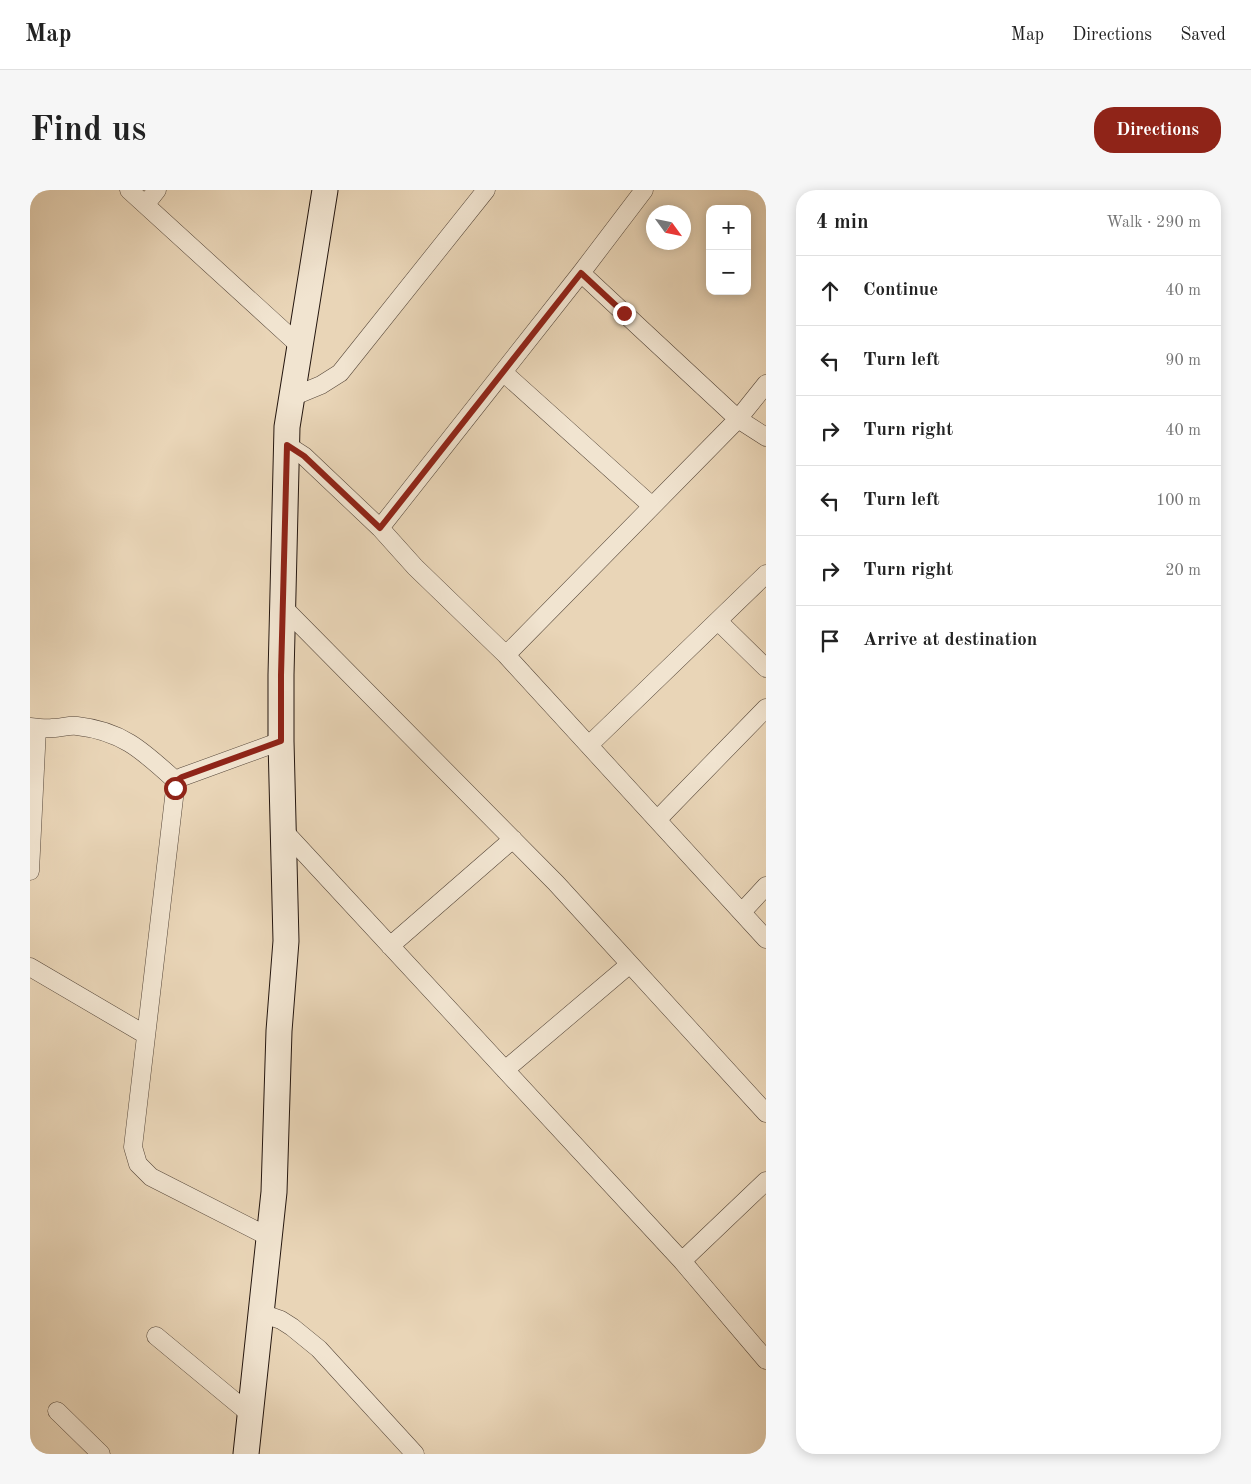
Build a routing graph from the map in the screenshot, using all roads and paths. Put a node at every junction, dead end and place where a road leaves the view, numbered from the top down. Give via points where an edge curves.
1 (129, 190) edge
2 (157, 190) edge
3 (325, 190) edge
4 (486, 190) edge
5 (644, 190) edge
6 (146, 204) junction
7 (581, 273) junction
8 (300, 346) junction
9 (503, 372) junction
10 (766, 384) edge
11 (292, 397) junction
12 (738, 419) junction
13 (766, 437) edge
14 (287, 445) junction
15 (652, 506) junction
16 (380, 528) junction
17 (766, 574) edge
18 (282, 606) junction
19 (718, 621) junction
20 (506, 655) junction
21 (766, 668) edge
22 (766, 708) edge
23 (33, 727) edge
24 (281, 741) junction
25 (589, 745) junction
26 (176, 781) junction
27 (658, 820) junction
28 (284, 831) junction
29 (513, 839) junction
30 (30, 871) edge
31 (766, 886) edge
32 (742, 912) junction
33 (766, 939) edge
34 (390, 946) junction
35 (630, 964) junction
36 (30, 967) edge
37 (146, 1035) junction
38 (505, 1070) junction
39 (766, 1113) edge
40 (766, 1181) edge
41 (269, 1237) junction
42 (682, 1262) junction
43 (261, 1313) junction
44 (156, 1336) dead end
45 (766, 1360) edge
46 (57, 1411) dead end
47 (250, 1414) junction
48 (102, 1454) edge
49 (246, 1454) edge
50 (415, 1454) edge

1 - 6 street
2 - 6 street
3 - 8 street
4 - 11 street via 340,373
5 - 7 street
6 - 8 street
7 - 9 street
7 - 12 street
8 - 11 street
9 - 15 street
9 - 16 street
10 - 12 street
11 - 14 street
12 - 13 street
12 - 15 street
14 - 16 street via 304,456
14 - 18 street
15 - 20 street
16 - 20 street
17 - 19 street
18 - 24 street
18 - 29 street
19 - 21 street
19 - 25 street
20 - 25 street
22 - 27 street
23 - 26 street via 75,726 107,732 130,742
23 - 30 street
24 - 26 street
24 - 28 street
25 - 27 street
26 - 37 street
27 - 32 street
28 - 34 street
28 - 41 street via 286,941 278,1032 274,1192
29 - 34 street
29 - 35 street
31 - 32 street
32 - 33 street
34 - 38 street
35 - 38 street
35 - 39 street
36 - 37 street
37 - 41 street via 133,1148 138,1164 151,1177
38 - 42 street
40 - 42 street
41 - 43 street
42 - 45 street
43 - 47 street
43 - 50 street via 286,1323 319,1349
44 - 47 street
46 - 48 street
47 - 49 street

